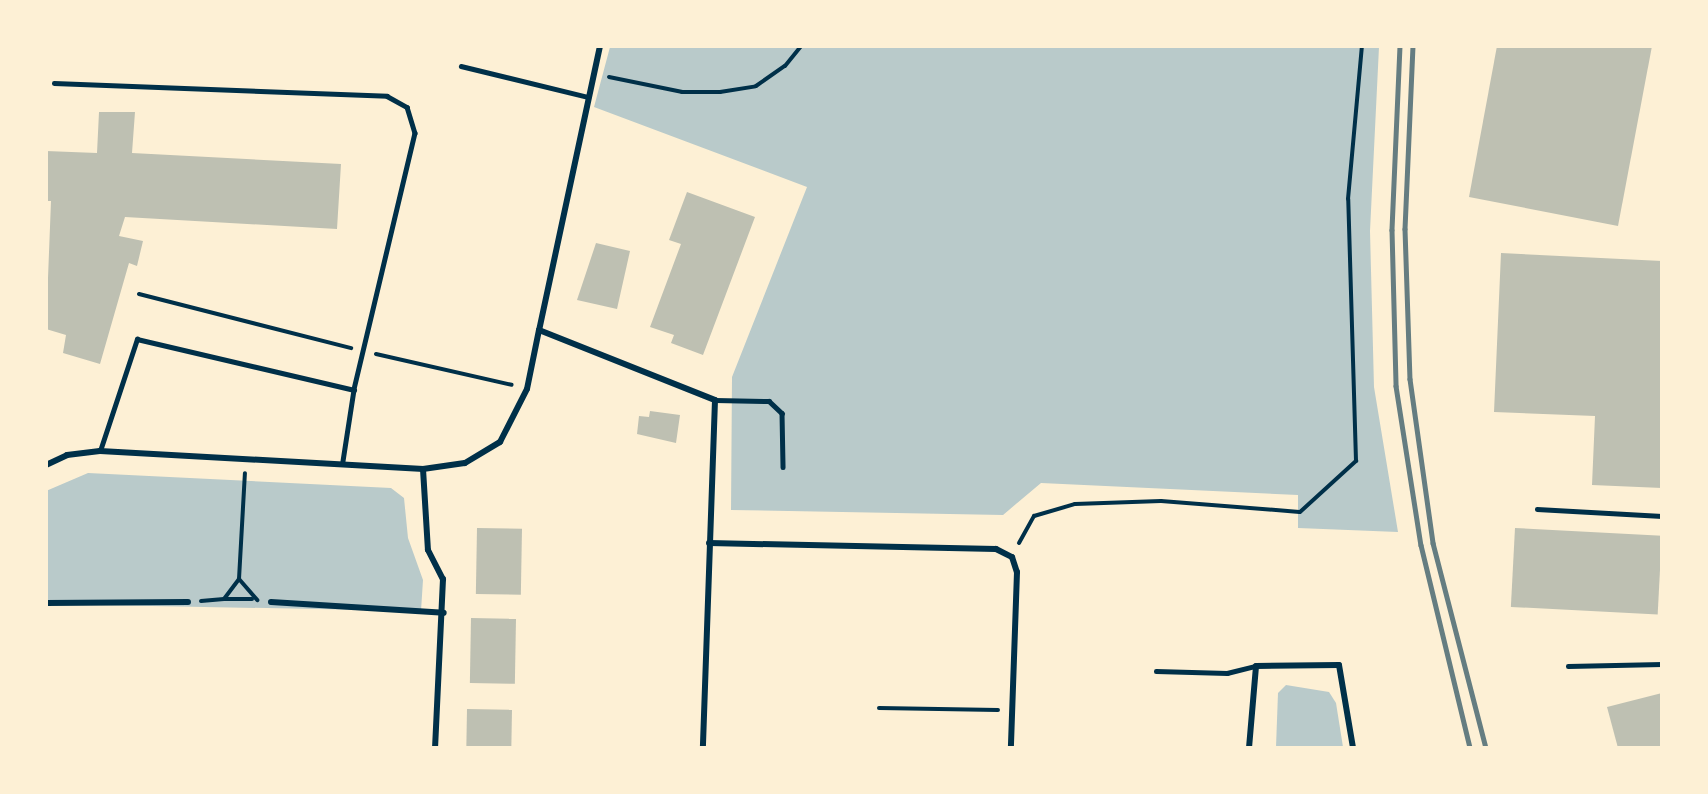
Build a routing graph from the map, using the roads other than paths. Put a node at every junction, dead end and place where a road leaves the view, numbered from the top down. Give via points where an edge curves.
1 (600, 46) edge
2 (461, 66) dead end
3 (54, 83) dead end
4 (588, 97) junction
5 (539, 330) junction
6 (354, 390) junction
7 (715, 400) junction
8 (100, 451) junction
9 (343, 461) junction
10 (46, 465) edge
11 (783, 467) dead end
12 (423, 469) junction
13 (1537, 509) dead end
14 (1662, 516) edge
15 (709, 543) junction
16 (188, 602) road end
17 (271, 602) road end
18 (46, 603) edge
19 (444, 613) junction
20 (1662, 664) edge
21 (1256, 666) junction
22 (1568, 666) dead end
23 (1156, 671) dead end
24 (435, 747) edge
25 (703, 747) edge
26 (1011, 747) edge
27 (1250, 747) edge
28 (1353, 747) edge

1 - 4 street
2 - 4 lane
3 - 6 lane via 387,96 407,107 415,133
4 - 5 street
5 - 7 street
5 - 12 street via 527,389 500,442 465,463
6 - 8 lane via 137,339
6 - 9 lane
7 - 11 lane via 769,401 782,413
7 - 15 street
8 - 9 street
8 - 10 street via 67,455
9 - 12 street
12 - 19 street via 423,522 428,550 443,579
13 - 14 lane
15 - 25 street
15 - 26 street via 996,549 1012,556 1017,573
16 - 18 street
17 - 19 street
19 - 24 street
20 - 22 lane
21 - 23 lane via 1227,673
21 - 27 street
21 - 28 street via 1339,665

